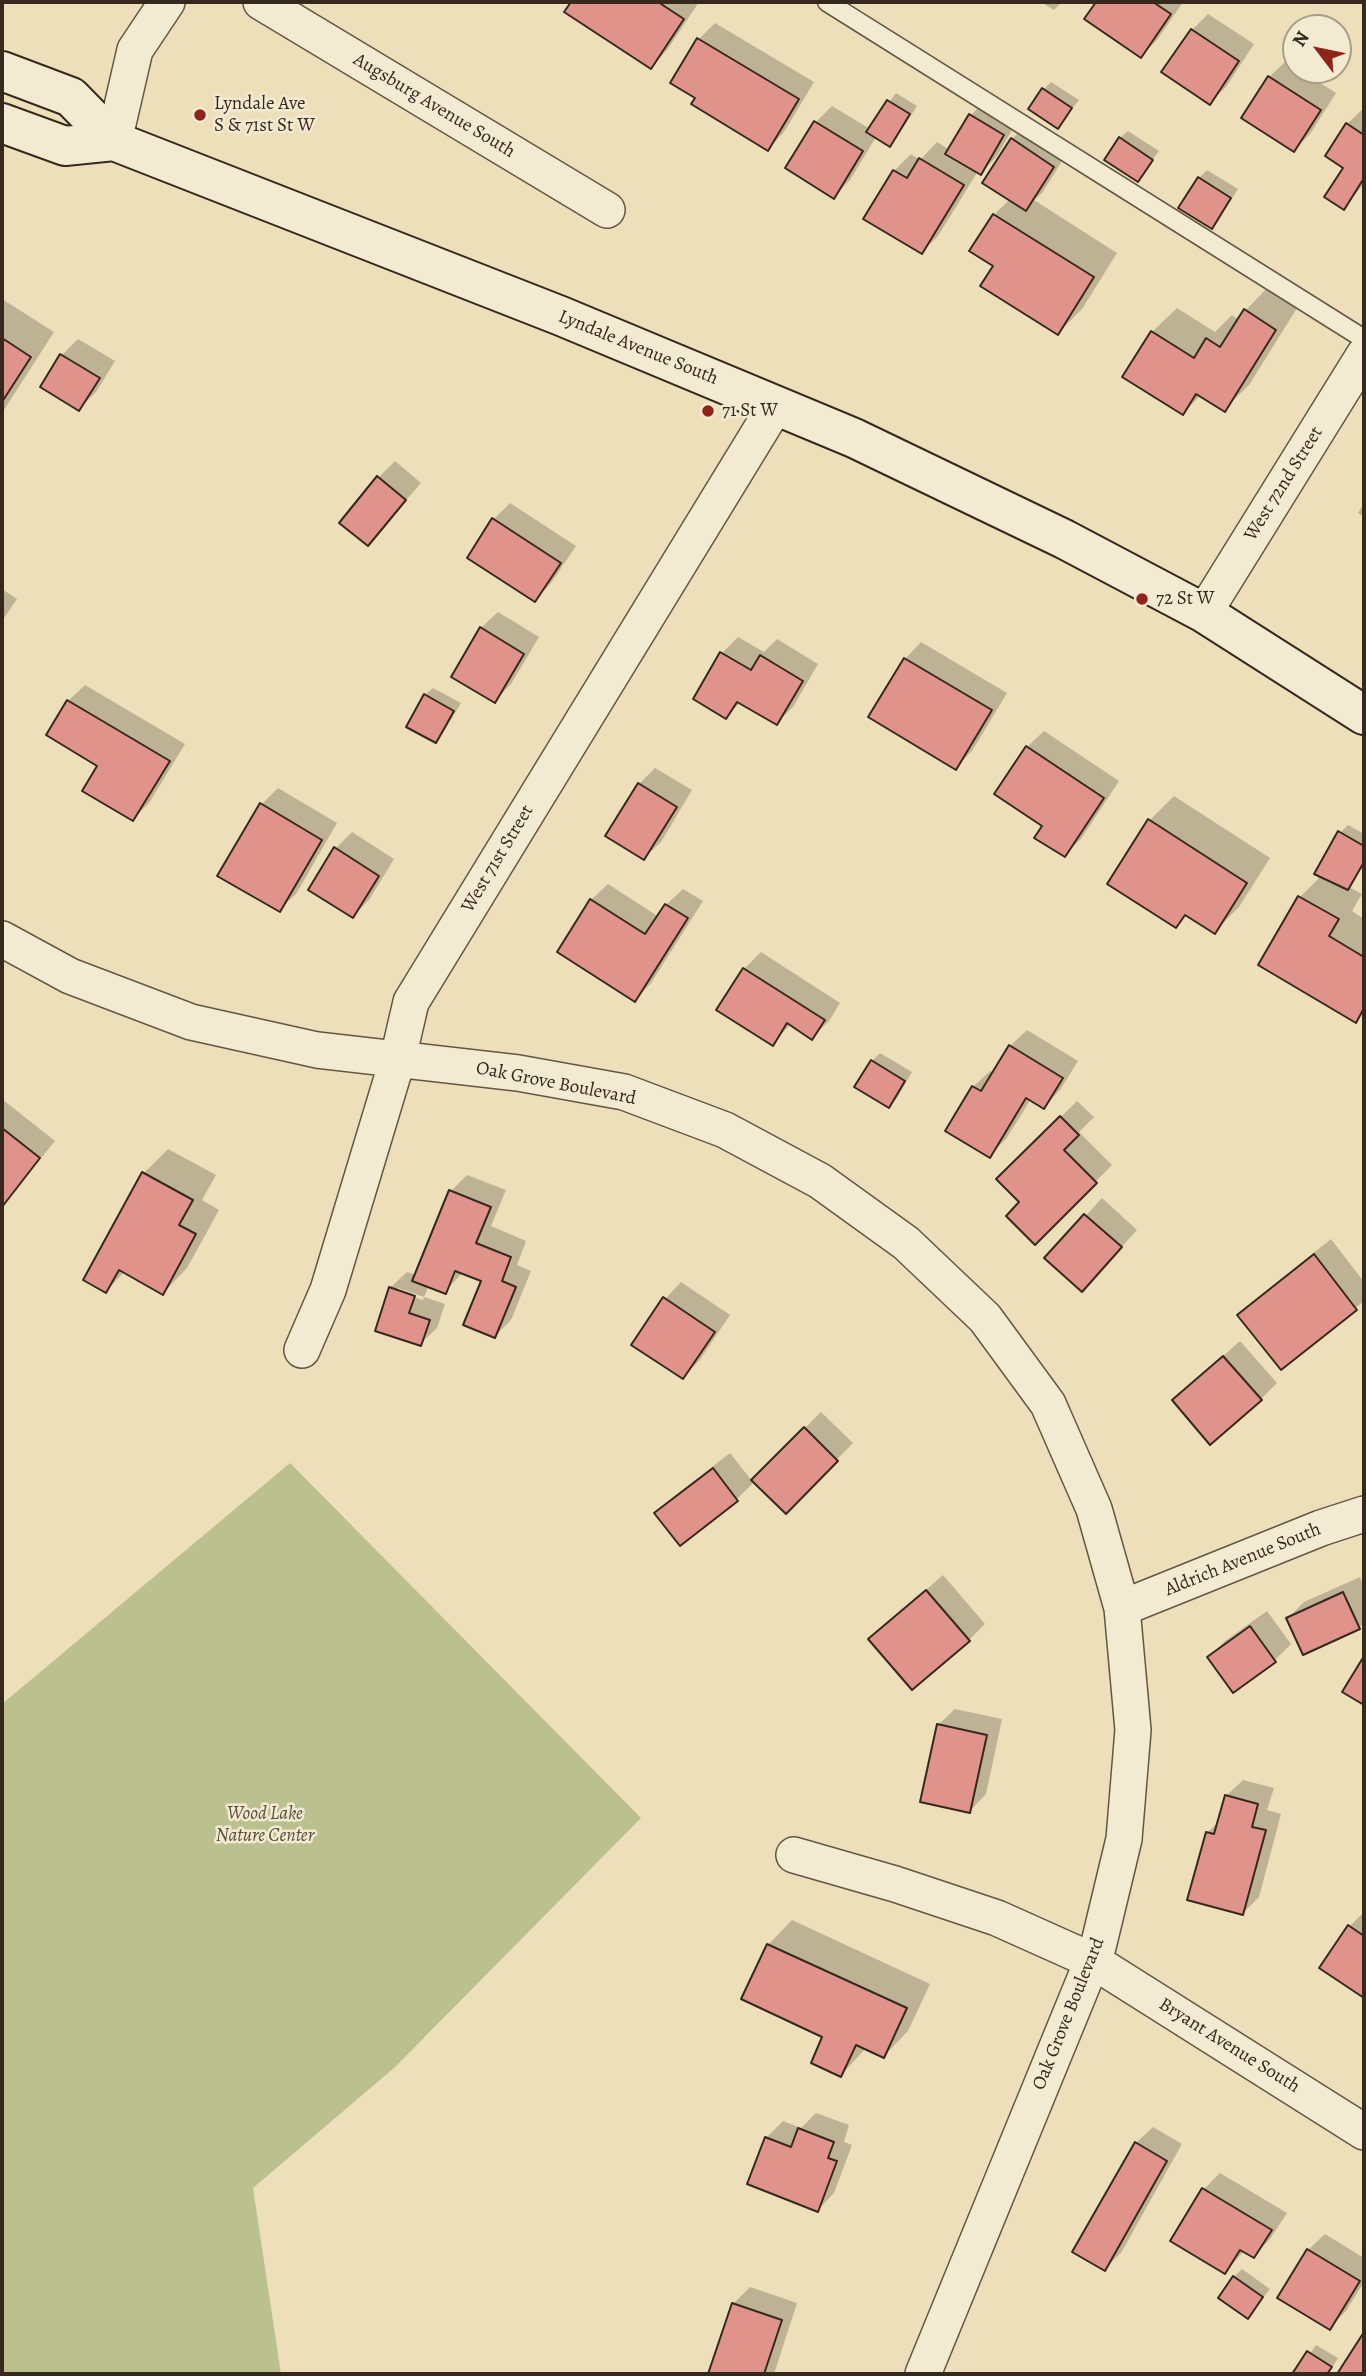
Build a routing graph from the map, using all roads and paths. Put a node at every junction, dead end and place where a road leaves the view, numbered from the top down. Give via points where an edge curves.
1 (166, 2) edge
2 (261, 2) edge
3 (827, 2) edge
4 (2, 71) edge
5 (2, 122) edge
6 (114, 141) junction
7 (607, 209) dead end
8 (1364, 339) edge
9 (1364, 355) edge
10 (776, 405) junction
11 (1204, 613) junction
12 (1364, 715) edge
13 (2, 939) edge
14 (398, 1058) junction
15 (302, 1349) dead end
16 (1364, 1514) edge
17 (1122, 1608) junction
18 (794, 1855) dead end
19 (1093, 1961) junction
20 (1364, 2132) edge
21 (923, 2374) edge

1 - 6 street via 135,50
2 - 7 street, Augsburg Avenue South
3 - 8 lane
4 - 6 main road, Lyndale Avenue South via 71,97
5 - 6 main road, Lyndale Avenue South via 65,146
6 - 10 main road, Lyndale Avenue South
9 - 11 street, West 72nd Street
10 - 11 main road, Lyndale Avenue South via 1065,539
10 - 14 street, West 71st Street via 411,1002
11 - 12 main road, Lyndale Avenue South
13 - 14 street, Oak Grove Boulevard via 69,976 191,1022 317,1050
14 - 15 street, West 71st Street via 328,1290
14 - 17 street, Oak Grove Boulevard via 624,1092 725,1130 820,1181 906,1243 985,1318 1048,1404 1094,1509
16 - 17 street, Aldrich Avenue South
17 - 19 street, Oak Grove Boulevard via 1133,1730 1124,1839
18 - 19 street, Bryant Avenue South via 997,1918
19 - 20 street, Bryant Avenue South
19 - 21 street, Oak Grove Boulevard

